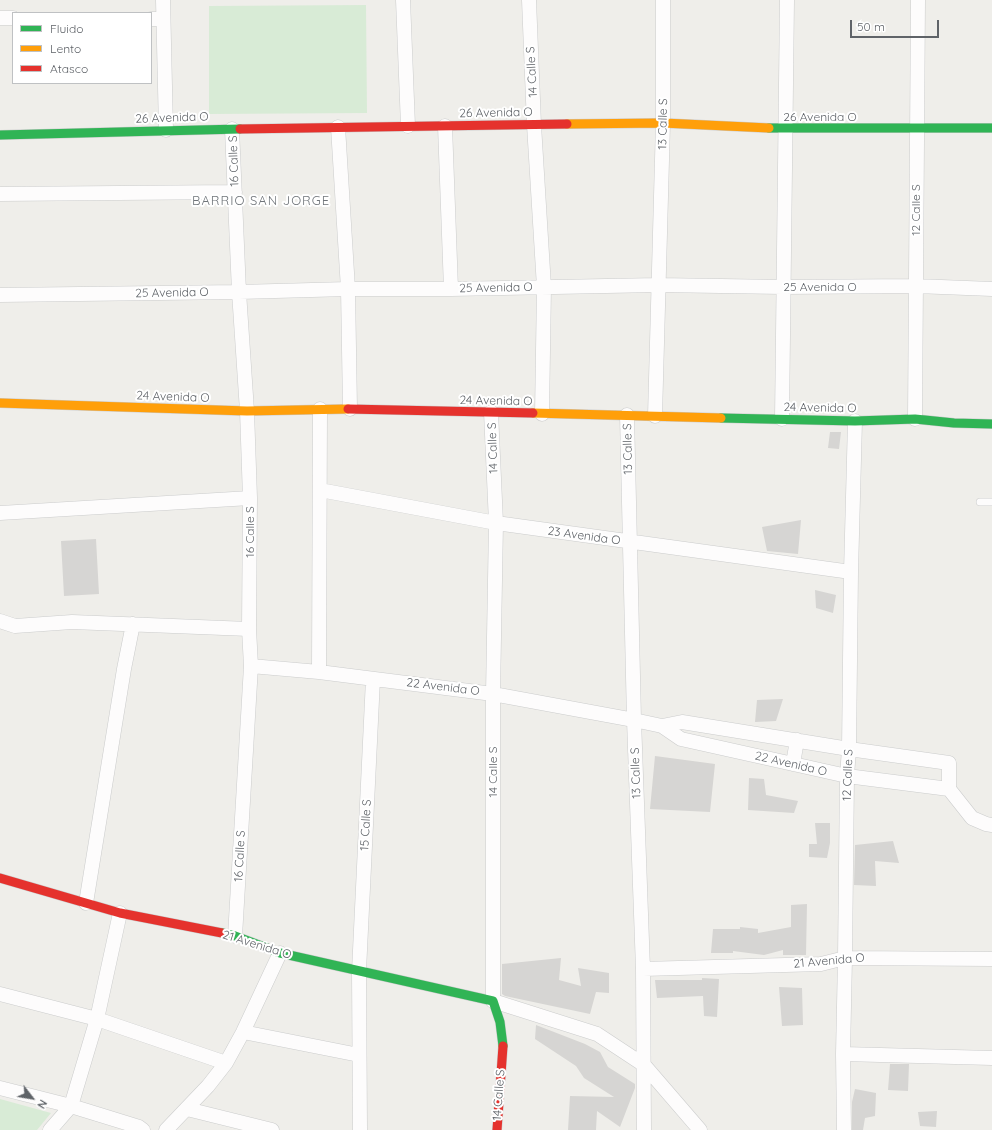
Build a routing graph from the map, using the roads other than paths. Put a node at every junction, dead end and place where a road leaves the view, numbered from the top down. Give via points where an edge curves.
1 (163, 0) edge
2 (403, 0) edge
3 (529, 0) edge
4 (663, 0) edge
5 (787, 0) edge
6 (918, 0) edge
7 (0, 18) edge
8 (12, 18) edge
9 (157, 19) edge
10 (663, 123) junction
11 (534, 125) junction
12 (408, 126) junction
13 (445, 126) junction
14 (338, 127) junction
15 (992, 128) edge
16 (232, 129) junction
17 (917, 129) junction
18 (166, 130) junction
19 (784, 130) junction
20 (0, 135) edge
21 (235, 192) junction
22 (0, 194) edge
23 (658, 285) junction
24 (916, 286) junction
25 (544, 287) junction
26 (783, 287) junction
27 (348, 289) junction
28 (452, 289) junction
29 (992, 289) edge
30 (239, 292) junction
31 (0, 294) edge
32 (0, 404) edge
33 (320, 409) junction
34 (350, 409) junction
35 (247, 411) junction
36 (491, 412) junction
37 (542, 414) junction
38 (627, 416) junction
39 (655, 416) junction
40 (782, 419) junction
41 (915, 419) junction
42 (855, 421) junction
43 (992, 424) edge
44 (320, 490) junction
45 (250, 498) junction
46 (980, 502) dead end
47 (992, 502) edge
48 (0, 513) edge
49 (496, 523) junction
50 (630, 542) junction
51 (851, 572) junction
52 (0, 621) edge
53 (133, 624) junction
54 (249, 629) junction
55 (251, 666) junction
56 (319, 672) junction
57 (373, 678) junction
58 (493, 694) junction
59 (634, 720) junction
60 (662, 726) junction
61 (797, 740) junction
62 (849, 749) junction
63 (794, 764) junction
64 (847, 776) junction
65 (949, 789) junction
66 (992, 825) edge
67 (0, 878) edge
68 (86, 903) junction
69 (120, 913) junction
70 (235, 936) junction
71 (280, 952) junction
72 (845, 958) junction
73 (992, 959) edge
74 (643, 969) junction
75 (359, 971) junction
76 (0, 994) edge
77 (493, 1000) junction
78 (97, 1019) junction
79 (243, 1032) junction
80 (843, 1054) junction
81 (359, 1055) junction
82 (992, 1058) edge
83 (226, 1063) junction
84 (644, 1065) junction
85 (0, 1088) edge
86 (71, 1106) junction
87 (186, 1109) junction
88 (50, 1130) edge
89 (143, 1130) edge
90 (166, 1130) edge
91 (272, 1130) edge
92 (360, 1130) edge
93 (496, 1130) edge
94 (644, 1130) edge
95 (700, 1130) edge
96 (844, 1130) edge

1 - 9 street
2 - 12 street
3 - 11 street, 14 Calle S
4 - 10 street, 13 Calle S
5 - 19 street
6 - 17 street, 12 Calle S
7 - 8 street
9 - 18 street
10 - 11 street, 26 Avenida O
10 - 19 street, 26 Avenida O
10 - 23 street, 13 Calle S
11 - 13 street, 26 Avenida O
11 - 25 street, 14 Calle S
12 - 13 street, 26 Avenida O
12 - 14 street, 26 Avenida O
13 - 28 street
14 - 16 street, 26 Avenida O
14 - 27 street
15 - 17 street, 26 Avenida O
16 - 18 street, 26 Avenida O
16 - 21 street, 16 Calle S
17 - 19 street, 26 Avenida O
17 - 24 street, 12 Calle S
18 - 20 street, 26 Avenida O
19 - 26 street
21 - 22 street
21 - 30 street, 16 Calle S
23 - 25 street, 25 Avenida O
23 - 26 street, 25 Avenida O
23 - 39 street, 13 Calle S
24 - 26 street, 25 Avenida O
24 - 29 street, 25 Avenida O
24 - 41 street, 12 Calle S
25 - 28 street, 25 Avenida O
25 - 37 street, 14 Calle S
26 - 40 street
27 - 28 street, 25 Avenida O
27 - 30 street, 25 Avenida O
27 - 34 street
30 - 31 street, 25 Avenida O
30 - 35 street, 16 Calle S
32 - 35 street, 24 Avenida O
33 - 34 street, 24 Avenida O
33 - 35 street, 24 Avenida O
33 - 44 street
34 - 36 street, 24 Avenida O
35 - 45 street, 16 Calle S
36 - 37 street, 24 Avenida O
36 - 49 street, 14 Calle S
37 - 38 street, 24 Avenida O
38 - 39 street, 24 Avenida O
38 - 50 street, 13 Calle S
39 - 40 street, 24 Avenida O
40 - 42 street, 24 Avenida O
41 - 42 street, 24 Avenida O
41 - 43 street, 24 Avenida O
42 - 51 street, 12 Calle S
44 - 49 street, 23 Avenida O
44 - 56 street
45 - 48 street
45 - 54 street, 16 Calle S
46 - 47 lane
49 - 50 street, 23 Avenida O
49 - 58 street, 14 Calle S
50 - 51 street, 23 Avenida O
50 - 59 street, 13 Calle S
51 - 62 street, 12 Calle S
52 - 53 street via 15,626 72,622
53 - 54 street
53 - 68 street
54 - 55 street, 16 Calle S
55 - 56 street, 22 Avenida O
55 - 70 street, 16 Calle S
56 - 57 street, 22 Avenida O
57 - 58 street, 22 Avenida O
57 - 75 street, 15 Calle S
58 - 59 street, 22 Avenida O
58 - 77 street, 14 Calle S
59 - 60 street, 22 Avenida O
59 - 74 street, 13 Calle S
60 - 61 street via 682,722
60 - 63 street, 22 Avenida O via 681,739
61 - 62 street
61 - 63 street
62 - 64 street, 12 Calle S
62 - 65 street via 949,763
63 - 64 street, 22 Avenida O
64 - 65 street, 22 Avenida O
64 - 72 street, 12 Calle S
65 - 66 street via 972,818
67 - 68 street, 21 Avenida O
68 - 69 street, 21 Avenida O
69 - 70 street, 21 Avenida O
69 - 78 street
70 - 71 street, 21 Avenida O
71 - 75 street, 21 Avenida O
71 - 79 street
72 - 73 street, 21 Avenida O
72 - 74 street, 21 Avenida O via 821,964
72 - 80 street, 12 Calle S
74 - 84 street, 13 Calle S
75 - 77 street, 21 Avenida O
75 - 81 street, 15 Calle S
76 - 78 street
77 - 84 street via 597,1034
77 - 93 street, 14 Calle S via 503,1042
78 - 83 street
78 - 86 street
79 - 81 street
79 - 83 street
80 - 82 street
80 - 96 street, 12 Calle S
81 - 92 street, 15 Calle S
83 - 87 street
84 - 94 street, 13 Calle S
84 - 95 street
85 - 86 street
86 - 88 street
86 - 89 street
87 - 90 street
87 - 91 street

